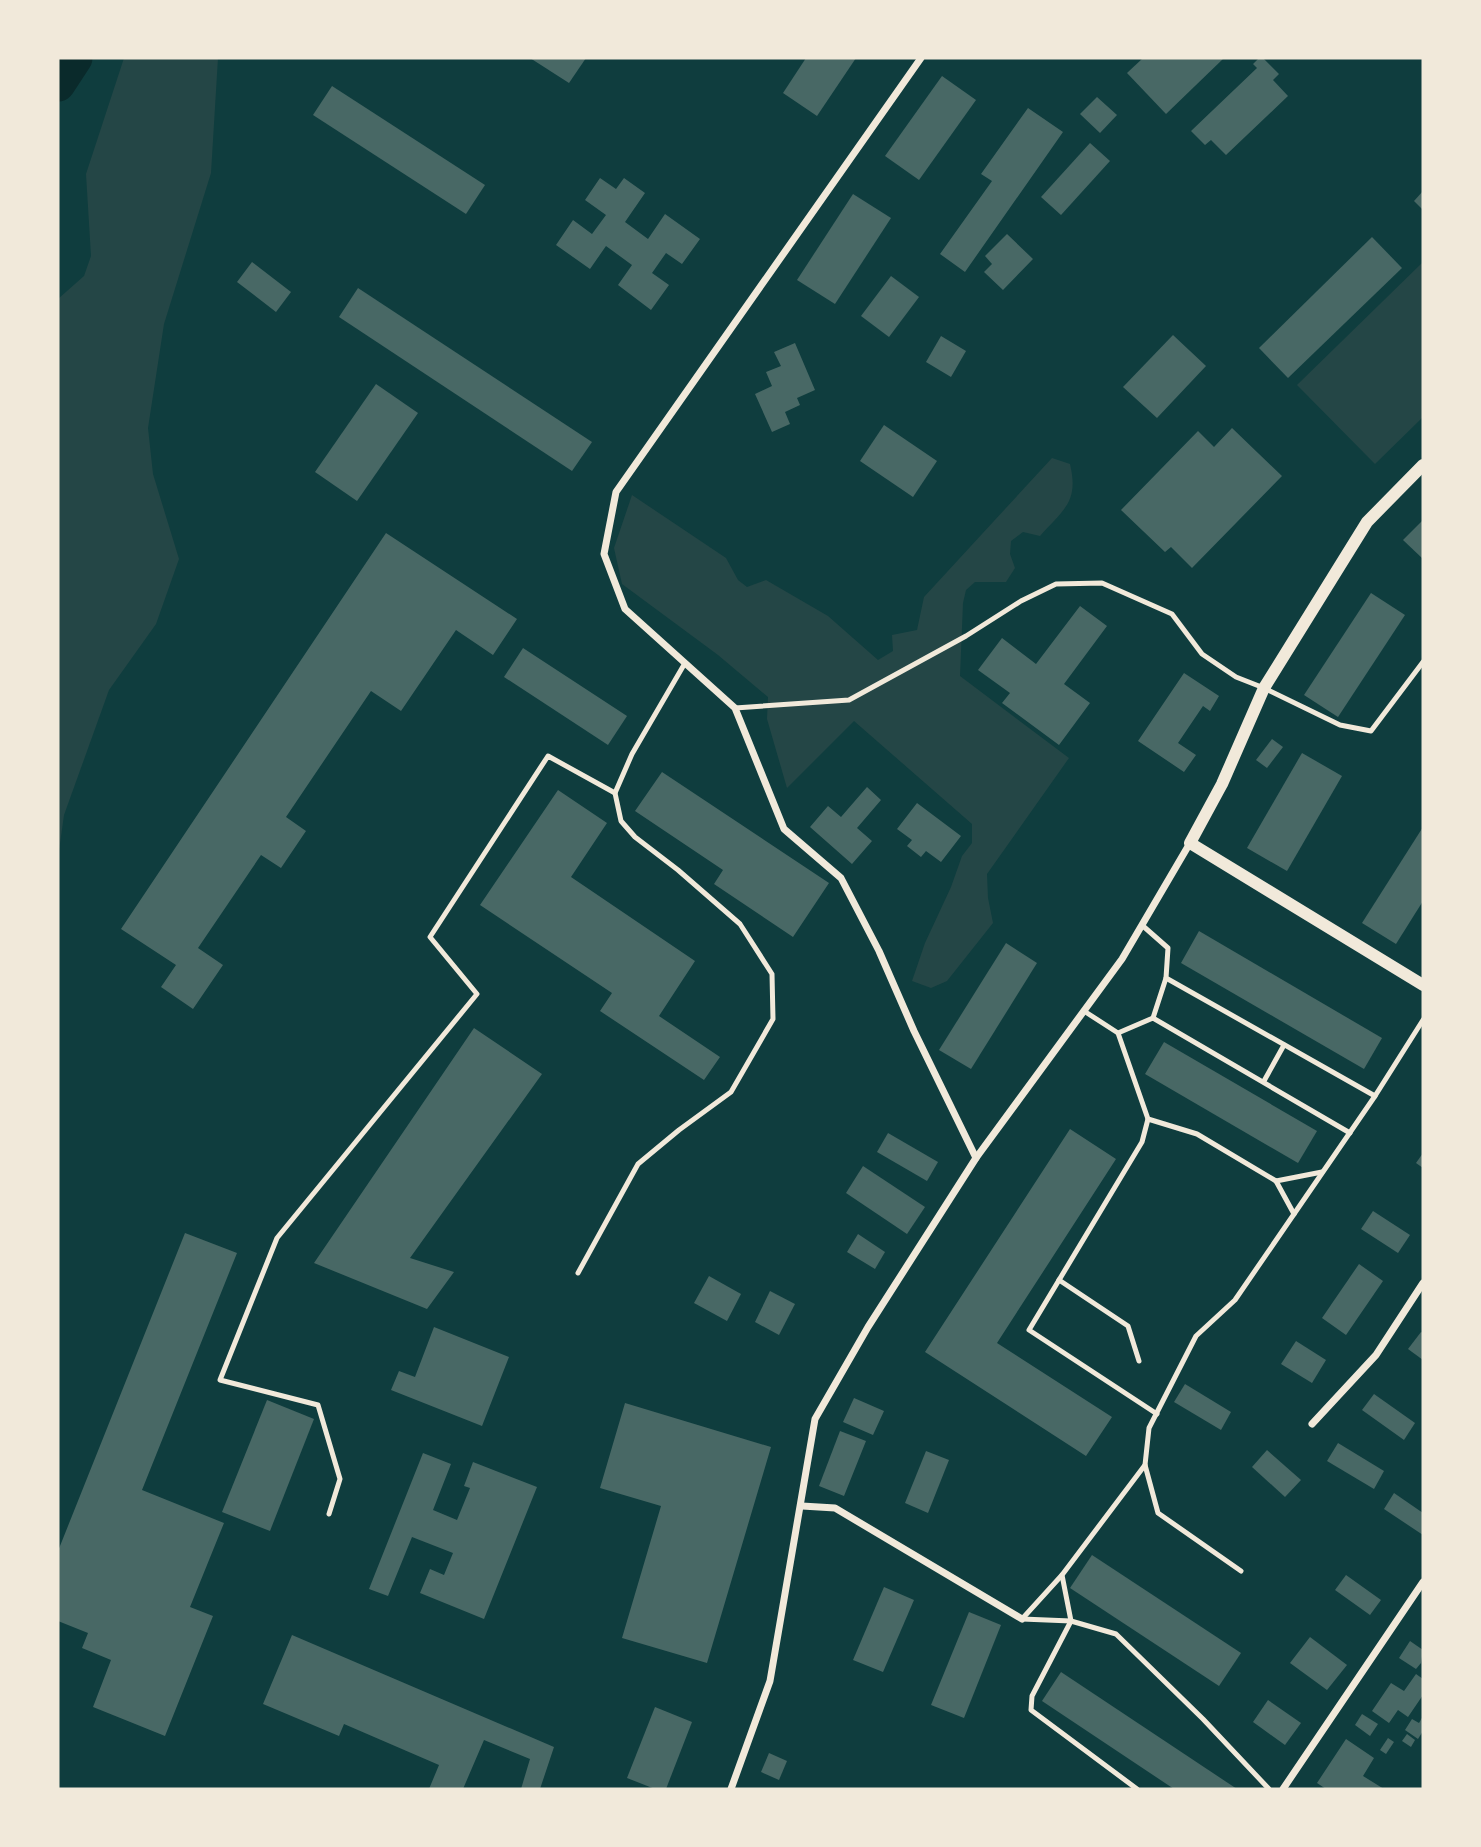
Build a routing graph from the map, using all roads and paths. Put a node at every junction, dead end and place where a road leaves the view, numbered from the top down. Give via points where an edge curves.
1 (921, 58) edge
2 (1423, 465) edge
3 (1423, 662) edge
4 (685, 663) junction
5 (1264, 688) junction
6 (735, 708) junction
7 (615, 793) junction
8 (1190, 843) junction
9 (1143, 926) junction
10 (1166, 978) junction
11 (1423, 985) edge
12 (1084, 1011) junction
13 (1153, 1018) junction
14 (1423, 1020) edge
15 (1118, 1033) junction
16 (1284, 1045) junction
17 (1264, 1081) junction
18 (1376, 1096) junction
19 (1148, 1119) junction
20 (1350, 1133) junction
21 (976, 1158) junction
22 (1323, 1172) junction
23 (1276, 1181) junction
24 (1294, 1214) junction
25 (578, 1273) dead end
26 (1059, 1280) junction
27 (1423, 1283) edge
28 (1139, 1360) dead end
29 (1157, 1414) junction
30 (1312, 1424) dead end
31 (1145, 1465) junction
32 (802, 1506) junction
33 (329, 1514) dead end
34 (1241, 1571) dead end
35 (1062, 1574) junction
36 (1423, 1582) edge
37 (1022, 1619) junction
38 (1071, 1622) junction
39 (731, 1789) edge
40 (1137, 1789) edge
41 (1269, 1789) edge
42 (1283, 1789) edge

1 - 4 street via 616,492 604,554 625,609
2 - 5 street via 1367,522
3 - 5 lane via 1371,731 1340,725
4 - 6 street
4 - 7 lane via 632,754
5 - 6 lane via 1236,677 1202,654 1172,614 1101,583 1056,583 849,700
5 - 8 street
6 - 21 street via 784,829 841,878
7 - 25 lane via 621,821 635,837 740,924 772,975 773,1019 731,1092 638,1164
7 - 33 lane via 548,755 430,937 477,994 277,1238 220,1380 318,1405 340,1479
8 - 9 street
8 - 11 street
9 - 10 lane via 1168,948
9 - 12 street
10 - 13 lane
10 - 16 lane
12 - 15 lane
12 - 21 street
13 - 15 lane
13 - 17 lane
14 - 18 lane
15 - 19 lane
16 - 17 lane
16 - 18 lane
17 - 20 lane
18 - 20 lane
19 - 23 lane via 1197,1134
19 - 26 lane via 1142,1142
20 - 22 lane
21 - 32 street via 815,1419
22 - 23 lane
22 - 24 lane
23 - 24 lane
24 - 29 lane via 1234,1300 1196,1336
26 - 28 lane via 1128,1326
26 - 29 lane via 1029,1330
27 - 30 street via 1376,1355
29 - 31 lane via 1149,1428
31 - 34 lane via 1158,1513
31 - 35 lane
32 - 37 street via 835,1508
32 - 39 street via 770,1681
35 - 37 lane
35 - 38 lane
36 - 42 street
37 - 38 lane
38 - 40 lane via 1032,1696 1031,1710
38 - 41 lane via 1116,1634

